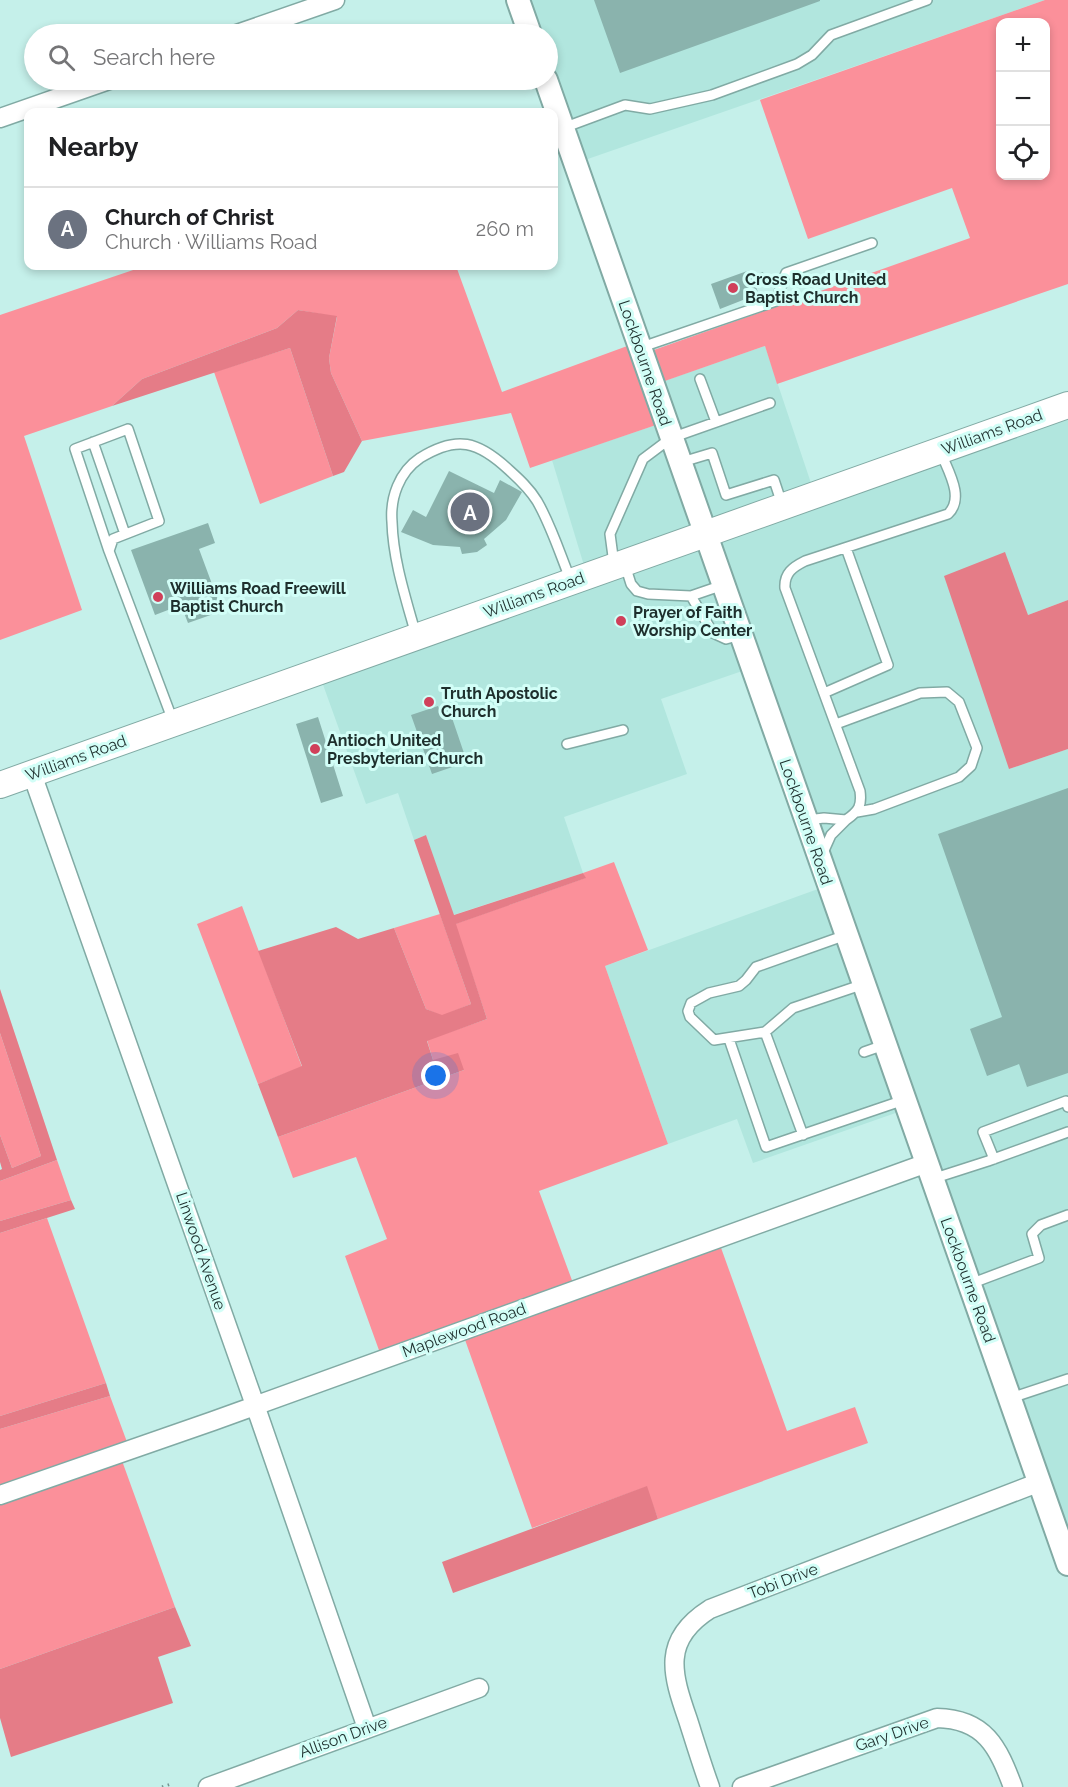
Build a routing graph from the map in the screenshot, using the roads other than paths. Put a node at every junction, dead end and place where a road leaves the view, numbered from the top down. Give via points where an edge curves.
1 (334, 0) edge
2 (518, 0) edge
3 (927, 0) edge
4 (266, 24) edge
5 (526, 24) edge
6 (80, 90) edge
7 (550, 90) edge
8 (29, 108) edge
9 (556, 108) edge
10 (24, 110) edge
11 (558, 114) edge
12 (0, 118) edge
13 (563, 128) junction
14 (872, 243) dead end
15 (639, 348) junction
16 (700, 379) dead end
17 (770, 403) dead end
18 (1068, 405) edge
19 (716, 422) junction
20 (671, 438) junction
21 (93, 442) junction
22 (940, 451) junction
23 (680, 463) junction
24 (783, 506) junction
25 (125, 534) junction
26 (705, 534) junction
27 (846, 548) junction
28 (109, 551) junction
29 (619, 565) junction
30 (571, 582) junction
31 (723, 585) junction
32 (691, 596) junction
33 (741, 635) junction
34 (416, 637) junction
35 (824, 693) junction
36 (174, 723) junction
37 (836, 724) junction
38 (623, 730) dead end
39 (567, 744) dead end
40 (32, 774) junction
41 (0, 785) edge
42 (857, 812) junction
43 (846, 820) junction
44 (806, 821) junction
45 (819, 860) junction
46 (846, 935) junction
47 (864, 984) junction
48 (765, 1032) junction
49 (729, 1039) junction
50 (885, 1044) junction
51 (864, 1052) dead end
52 (904, 1100) junction
53 (1068, 1107) edge
54 (1068, 1132) edge
55 (803, 1135) junction
56 (993, 1159) junction
57 (930, 1171) junction
58 (1068, 1215) edge
59 (970, 1284) junction
60 (1068, 1379) edge
61 (1011, 1398) junction
62 (255, 1405) junction
63 (1040, 1482) junction
64 (0, 1495) edge
65 (1068, 1564) edge
66 (479, 1688) dead end
67 (367, 1728) junction
68 (234, 1783) edge
69 (208, 1787) edge
70 (710, 1787) edge
71 (742, 1787) edge
72 (1013, 1787) edge

1 - 4 street
2 - 5 street
3 - 13 lane via 831,35 797,64 712,95 650,109 625,105
6 - 8 street
7 - 9 street, Lockbourne Road
10 - 12 street
11 - 13 street, Lockbourne Road
13 - 15 street, Lockbourne Road
14 - 15 lane via 786,273 776,301
15 - 20 street, Lockbourne Road
16 - 19 lane
17 - 19 lane
18 - 22 main road, Williams Road
19 - 20 lane
20 - 23 street, Lockbourne Road
20 - 29 lane via 643,459 610,534
21 - 25 lane
21 - 25 lane via 128,429 159,520
21 - 28 lane via 75,449
22 - 24 main road, Williams Road
22 - 27 lane via 957,499 954,508 930,521
23 - 24 lane via 712,453 726,495 774,480
23 - 26 street, Lockbourne Road
24 - 26 main road, Williams Road
25 - 28 lane via 113,539
26 - 29 main road, Williams Road
26 - 31 street, Lockbourne Road
27 - 35 lane via 796,565 785,580
27 - 35 lane via 888,665
28 - 36 lane
29 - 30 main road, Williams Road
29 - 32 lane via 637,591
30 - 34 main road, Williams Road
30 - 34 lane via 544,515 527,487 483,449 456,442 416,461 405,471 394,498 392,522 397,559
31 - 32 lane
31 - 33 street, Lockbourne Road
32 - 33 lane via 713,633 726,639
33 - 44 street, Lockbourne Road
34 - 36 main road, Williams Road
35 - 37 lane
36 - 40 main road, Williams Road
37 - 42 lane via 860,791
37 - 42 lane via 920,693 947,692 959,702 977,748 972,766 959,777
38 - 39 lane
40 - 41 main road, Williams Road
40 - 62 street, Linwood Avenue
42 - 43 lane
43 - 44 lane
43 - 45 lane via 831,835
44 - 45 street, Lockbourne Road
45 - 46 street, Lockbourne Road
46 - 47 street, Lockbourne Road
46 - 49 lane via 756,967 738,986 691,1003 690,1017 714,1040
47 - 48 lane via 793,1008
47 - 50 street, Lockbourne Road
48 - 49 lane
48 - 55 lane
49 - 55 lane via 766,1147
50 - 51 lane
50 - 52 street, Lockbourne Road
52 - 55 lane
52 - 57 street, Lockbourne Road
53 - 56 lane via 1066,1101 983,1132
54 - 56 lane
56 - 57 lane
57 - 59 street, Lockbourne Road
57 - 62 street, Maplewood Road
58 - 59 lane via 1041,1225 1032,1234 1039,1258
59 - 61 street, Lockbourne Road
60 - 61 lane
61 - 63 street, Lockbourne Road
62 - 64 street, Maplewood Road
62 - 67 street, Linwood Avenue
63 - 65 street, Lockbourne Road via 1058,1525
63 - 70 street, Tobi Drive via 699,1616 678,1644 674,1668 677,1691
66 - 67 street, Allison Drive
67 - 68 street, Allison Drive
68 - 69 street, Allison Drive
71 - 72 street, Gary Drive via 937,1719 958,1720 989,1738 1001,1755

